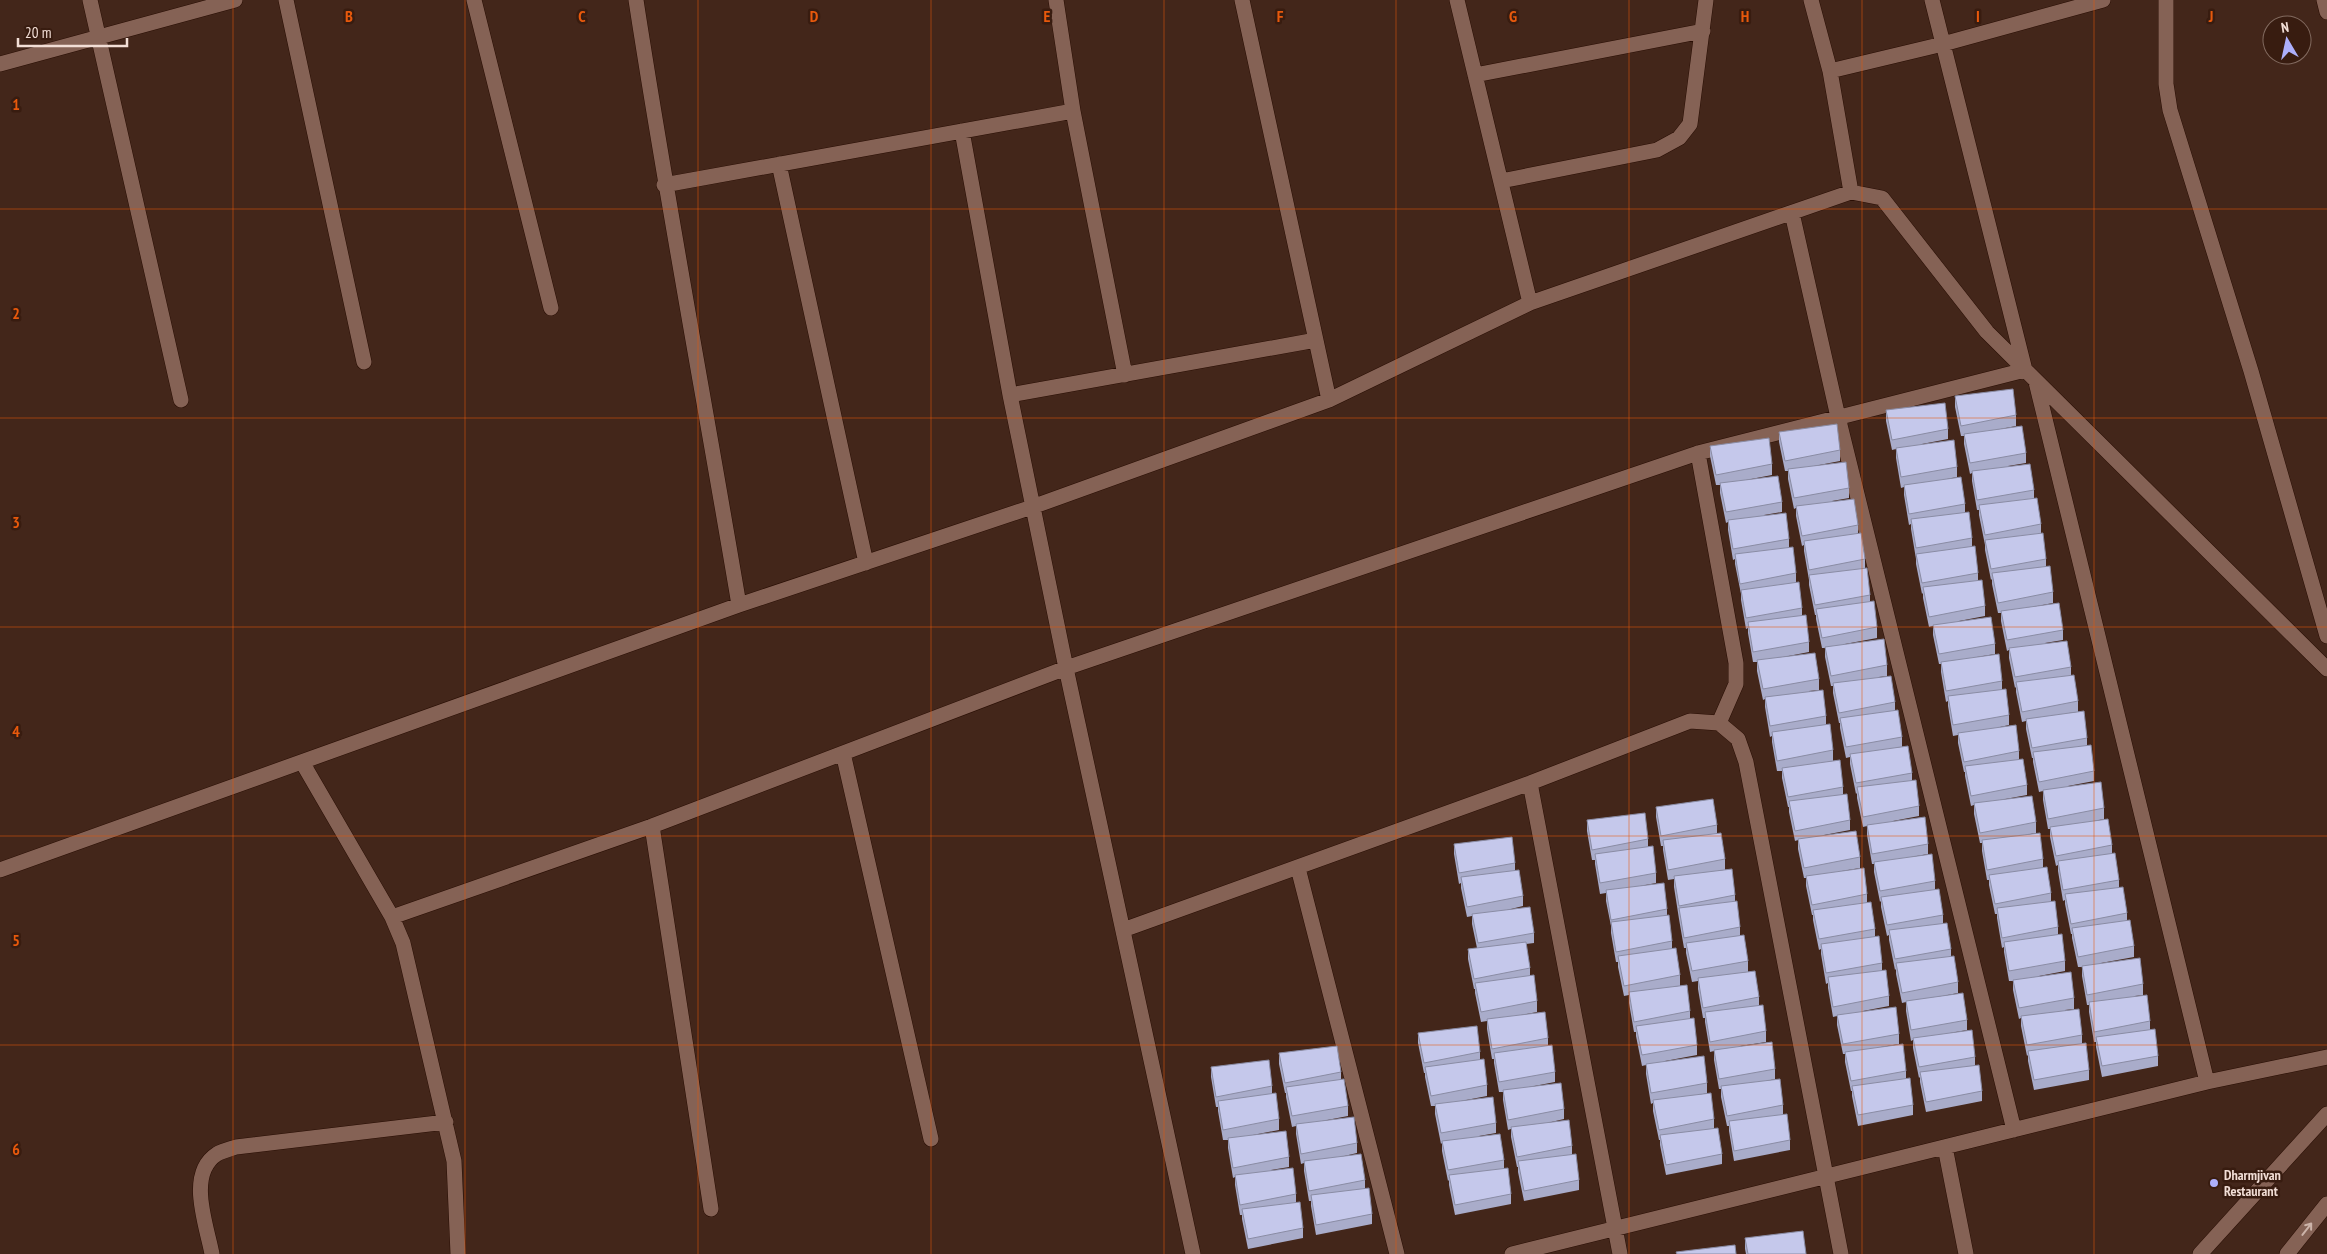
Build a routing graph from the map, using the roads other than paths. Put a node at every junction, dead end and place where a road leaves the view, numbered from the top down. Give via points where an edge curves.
1 (90, 0) edge
2 (235, 0) edge
3 (286, 0) edge
4 (474, 0) edge
5 (636, 0) edge
6 (1056, 0) edge
7 (1242, 0) edge
8 (1457, 0) edge
9 (1706, 0) edge
10 (1811, 0) edge
11 (1932, 0) edge
12 (2103, 0) edge
13 (2166, 0) edge
14 (2324, 0) edge
15 (2327, 12) edge
16 (1703, 30) junction
17 (99, 37) junction
18 (1943, 44) junction
19 (0, 64) edge
20 (1830, 71) junction
21 (1475, 75) junction
22 (1073, 112) junction
23 (962, 131) junction
24 (779, 164) junction
25 (1501, 181) junction
26 (664, 185) junction
27 (1851, 192) junction
28 (1792, 213) junction
29 (1530, 303) junction
30 (551, 308) dead end
31 (1316, 340) junction
32 (364, 362) dead end
33 (1125, 375) junction
34 (2030, 375) junction
35 (1010, 396) junction
36 (181, 400) dead end
37 (1329, 400) junction
38 (1838, 417) junction
39 (1698, 453) junction
40 (1032, 507) junction
41 (866, 563) junction
42 (739, 605) junction
43 (2327, 636) edge
44 (1066, 668) junction
45 (2327, 669) edge
46 (1719, 723) junction
47 (843, 753) junction
48 (302, 762) junction
49 (1530, 783) junction
50 (652, 826) junction
51 (1298, 868) junction
52 (0, 870) edge
53 (392, 917) junction
54 (1123, 930) junction
55 (2327, 1057) edge
56 (2207, 1082) junction
57 (2327, 1114) edge
58 (446, 1122) junction
59 (2014, 1130) junction
60 (932, 1139) dead end
61 (1945, 1147) junction
62 (1827, 1176) junction
63 (2327, 1204) edge
64 (711, 1210) dead end
65 (1614, 1228) junction
66 (212, 1254) edge
67 (458, 1254) edge
68 (1193, 1254) edge
69 (1397, 1254) edge
70 (1512, 1254) edge
71 (1620, 1254) edge
72 (1841, 1254) edge
73 (1966, 1254) edge
74 (2200, 1254) edge
75 (2287, 1254) edge

1 - 17 street
2 - 17 street
3 - 32 street
4 - 30 street
5 - 26 street
6 - 22 street
7 - 31 street
8 - 21 street
9 - 16 street
10 - 20 street
11 - 18 street
12 - 18 street
13 - 43 street via 2166,84 2170,110 2251,371
14 - 15 street
16 - 21 street
16 - 25 street via 1690,124 1679,138 1658,150
17 - 19 street
17 - 36 street
18 - 20 street
18 - 34 street
20 - 27 street
21 - 25 street
22 - 23 street
22 - 33 street
23 - 24 street
23 - 35 street
24 - 26 street
24 - 41 street
25 - 29 street
26 - 42 street
27 - 28 street
27 - 34 street via 1882,198 1987,332
28 - 29 street
28 - 38 street
29 - 37 street
31 - 33 street
31 - 37 street
33 - 35 street
34 - 38 street
34 - 45 street
34 - 56 street
35 - 40 street
37 - 40 street
38 - 39 street
38 - 59 street
39 - 44 street
39 - 46 street via 1736,663 1736,684
40 - 41 street
40 - 44 street
41 - 42 street
42 - 48 street
44 - 47 street
44 - 54 street
46 - 49 street via 1690,721
46 - 62 street via 1738,739 1746,762
47 - 50 street
47 - 60 street
48 - 52 street
48 - 53 street
49 - 51 street
49 - 65 street
50 - 53 street
50 - 64 street
51 - 54 street
51 - 69 street
53 - 58 street via 403,943
54 - 68 street
55 - 56 street
56 - 59 street
57 - 74 street
58 - 66 street via 236,1147 216,1154 202,1172 200,1192
58 - 67 street via 454,1161
59 - 61 street
61 - 62 street
61 - 73 street
62 - 65 street
62 - 72 street
75 -> 63 street
65 - 70 street
65 - 71 street

